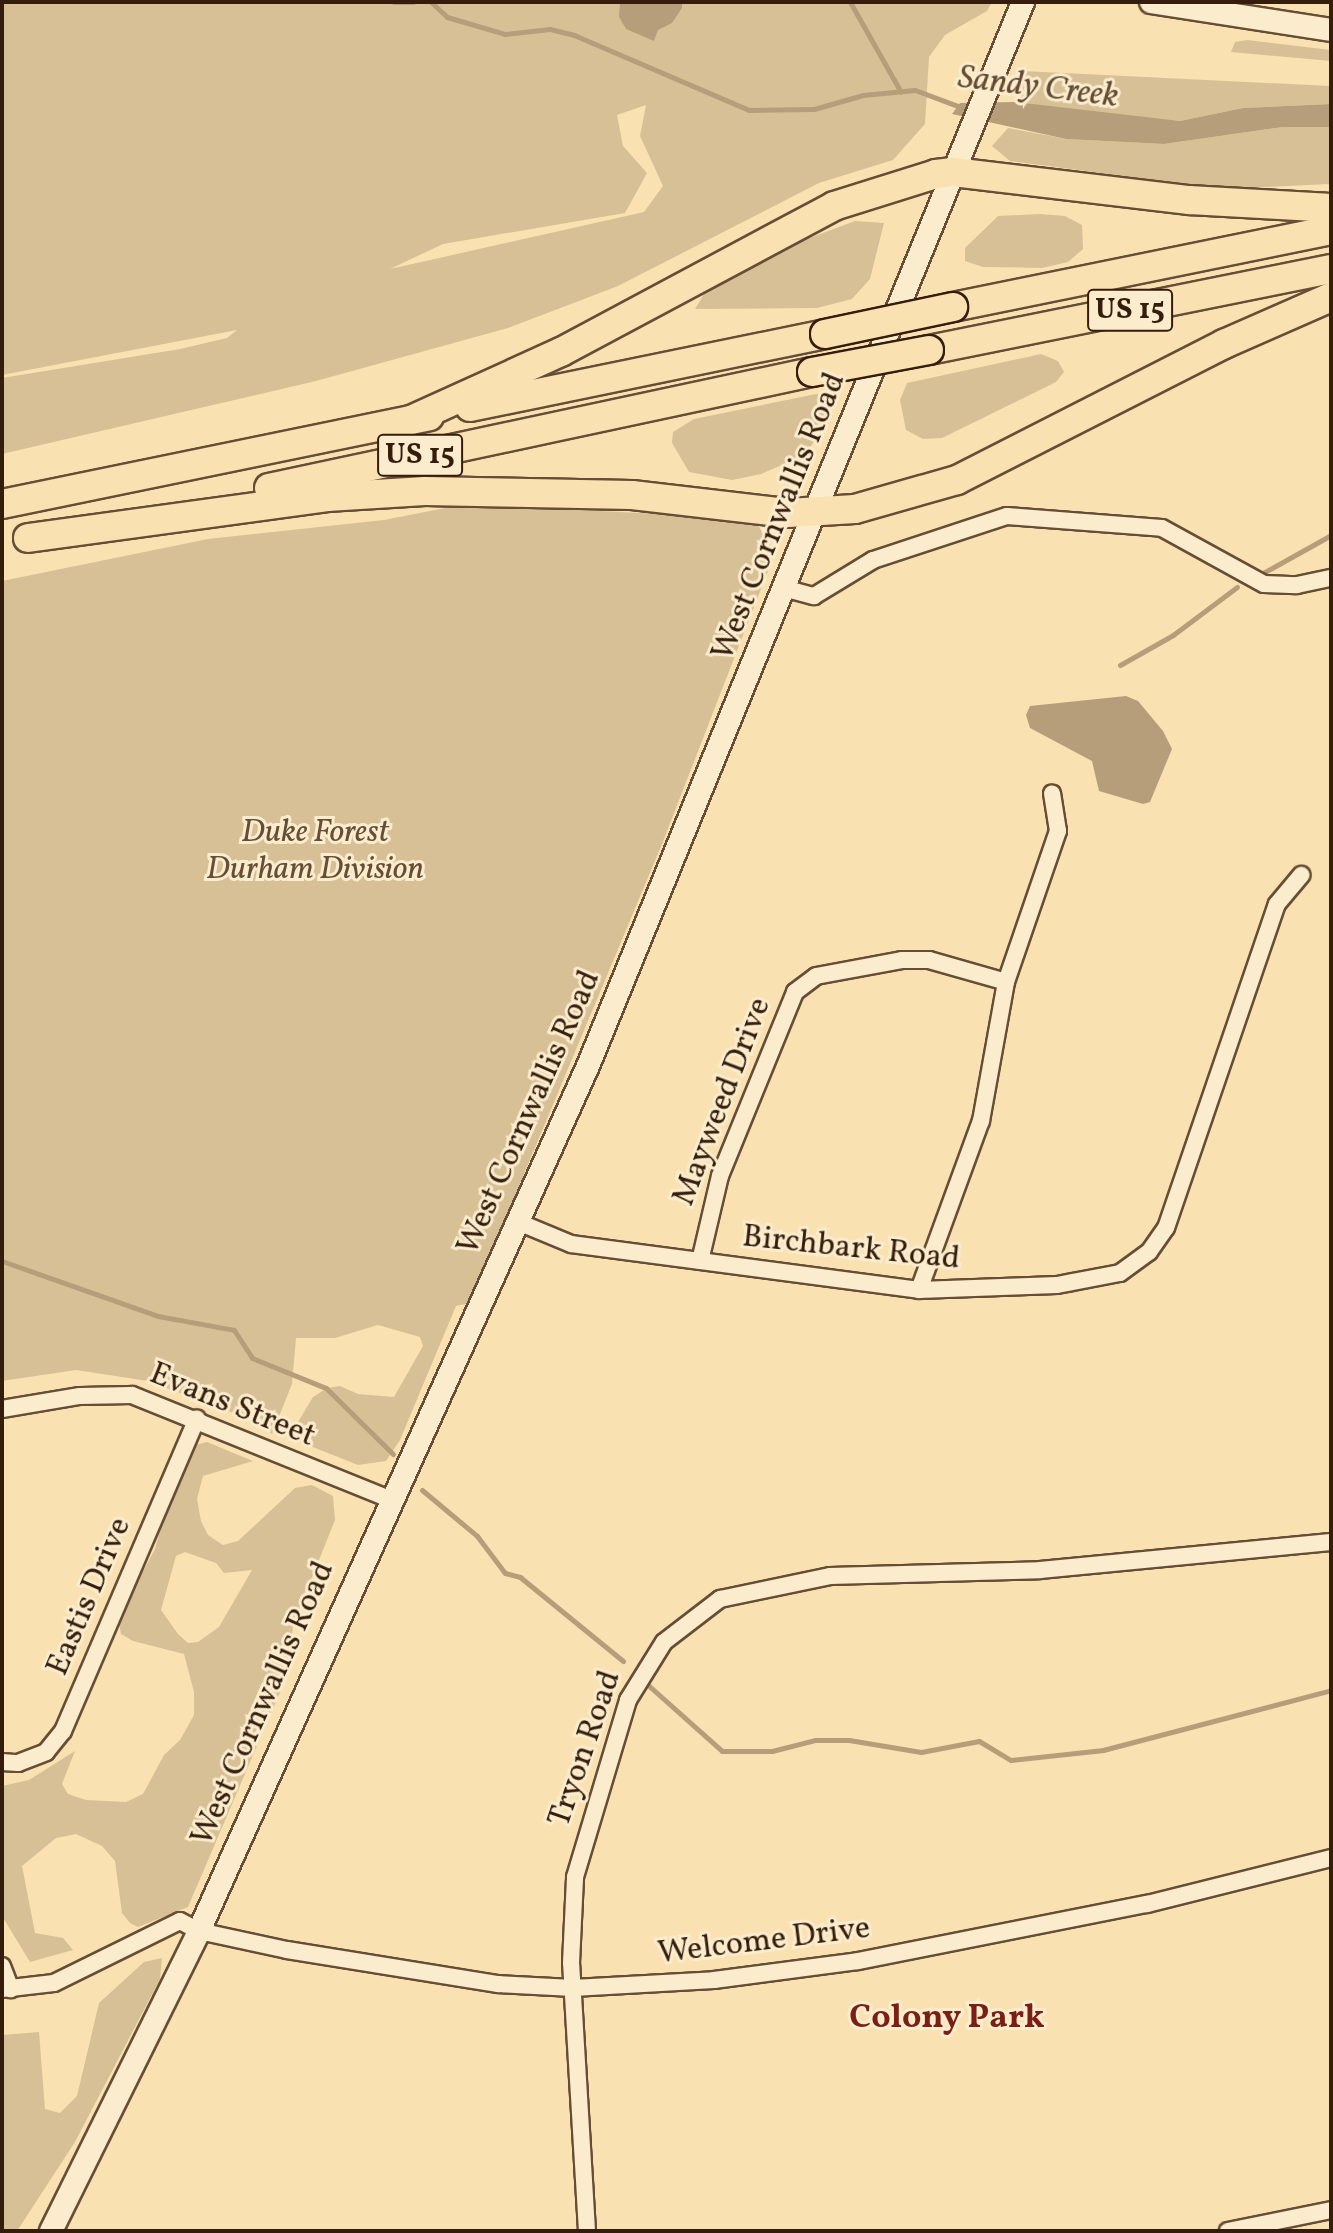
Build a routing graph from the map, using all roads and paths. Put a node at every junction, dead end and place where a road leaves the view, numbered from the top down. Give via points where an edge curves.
1 (1023, 2) edge
2 (1151, 2) edge
3 (1331, 30) edge
4 (953, 172) junction
5 (1331, 208) edge
6 (1331, 230) edge
7 (1331, 269) edge
8 (1331, 297) edge
9 (411, 420) junction
10 (2, 504) edge
11 (818, 514) junction
12 (15, 541) edge
13 (1331, 578) edge
14 (787, 589) junction
15 (1052, 793) dead end
16 (1301, 875) dead end
17 (1006, 982) junction
18 (518, 1222) junction
19 (700, 1261) junction
20 (919, 1290) junction
21 (2, 1409) edge
22 (197, 1419) junction
23 (390, 1499) junction
24 (1331, 1542) edge
25 (2, 1762) edge
26 (1331, 1858) edge
27 (199, 1931) junction
28 (2, 1966) edge
29 (573, 1988) junction
30 (6, 1989) edge
31 (1331, 2210) edge
32 (51, 2231) edge
33 (587, 2231) edge
34 (1228, 2231) edge

1 - 4 street, West Cornwallis Road
2 - 3 street
4 - 5 highway via 1189,200
4 - 9 highway via 834,206 561,352
4 - 11 street, West Cornwallis Road
6 - 9 highway, US 15, bridge
7 - 12 highway, US 15, bridge via 812,372
8 - 11 highway via 1224,344 957,480 898,500
9 - 10 highway, US 15
11 - 12 highway via 632,495 425,491 327,497
11 - 14 street, West Cornwallis Road
13 - 14 street via 1264,584 1162,528 1007,516 873,560 814,596
14 - 18 street, West Cornwallis Road
15 - 17 street via 1058,831
16 - 20 street, Birchbark Road via 1277,904 1181,1190 1149,1252 1120,1273 1097,1279
17 - 19 street, Mayweed Drive via 929,960 902,960 816,976 795,992 720,1176
17 - 20 street via 981,1121
18 - 19 street, Birchbark Road via 571,1244
18 - 23 street, West Cornwallis Road
19 - 20 street, Birchbark Road
21 - 22 street, Evans Street via 116,1393 164,1404
22 - 23 street, Evans Street
22 - 25 street, Eastis Drive via 63,1731 46,1752 18,1763
23 - 27 street, West Cornwallis Road
24 - 29 street, Tryon Road via 1040,1570 830,1576 770,1585 709,1605 651,1657 628,1700 575,1877
26 - 29 street, Welcome Drive via 1147,1904 858,1961 714,1980
27 - 29 street, Welcome Drive via 498,1984
27 - 30 street, Welcome Drive via 180,1921 54,1983
27 - 32 street, West Cornwallis Road
28 - 30 street
29 - 33 street, Tryon Road
31 - 34 street

